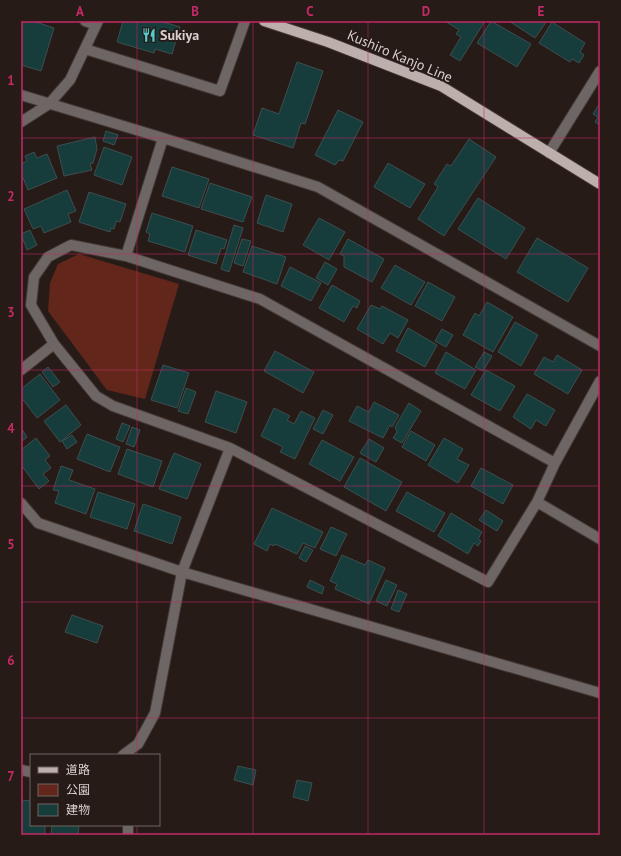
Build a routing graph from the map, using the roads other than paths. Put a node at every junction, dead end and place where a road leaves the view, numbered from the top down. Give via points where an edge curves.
1 (85, 21) edge
2 (245, 21) edge
3 (264, 21) edge
4 (98, 23) edge
5 (85, 48) junction
6 (600, 71) edge
7 (21, 95) edge
8 (49, 104) junction
9 (21, 122) edge
10 (163, 138) junction
11 (549, 153) junction
12 (600, 184) edge
13 (126, 256) junction
14 (54, 344) junction
15 (600, 346) edge
16 (21, 370) edge
17 (600, 381) edge
18 (230, 448) junction
19 (555, 463) junction
20 (537, 502) junction
21 (21, 503) edge
22 (600, 539) edge
23 (182, 572) junction
24 (600, 693) edge
25 (124, 754) edge

1 - 4 street
2 - 5 street via 220,91
3 - 11 main road, Kushiro Kanjo Line via 328,42 441,86
4 - 5 street
5 - 8 street via 70,80
6 - 11 street
7 - 8 street
8 - 9 street
8 - 10 street
10 - 13 street
10 - 15 street via 318,187
11 - 12 main road, Kushiro Kanjo Line
13 - 14 street via 71,245 48,257 34,277 31,305
13 - 19 street via 260,299
14 - 16 street
14 - 18 street via 96,396 113,406
17 - 19 street
18 - 20 street via 488,582
18 - 23 street
19 - 20 street
20 - 22 street
21 - 23 street via 38,523
23 - 24 street
23 - 25 street via 155,713 138,744

